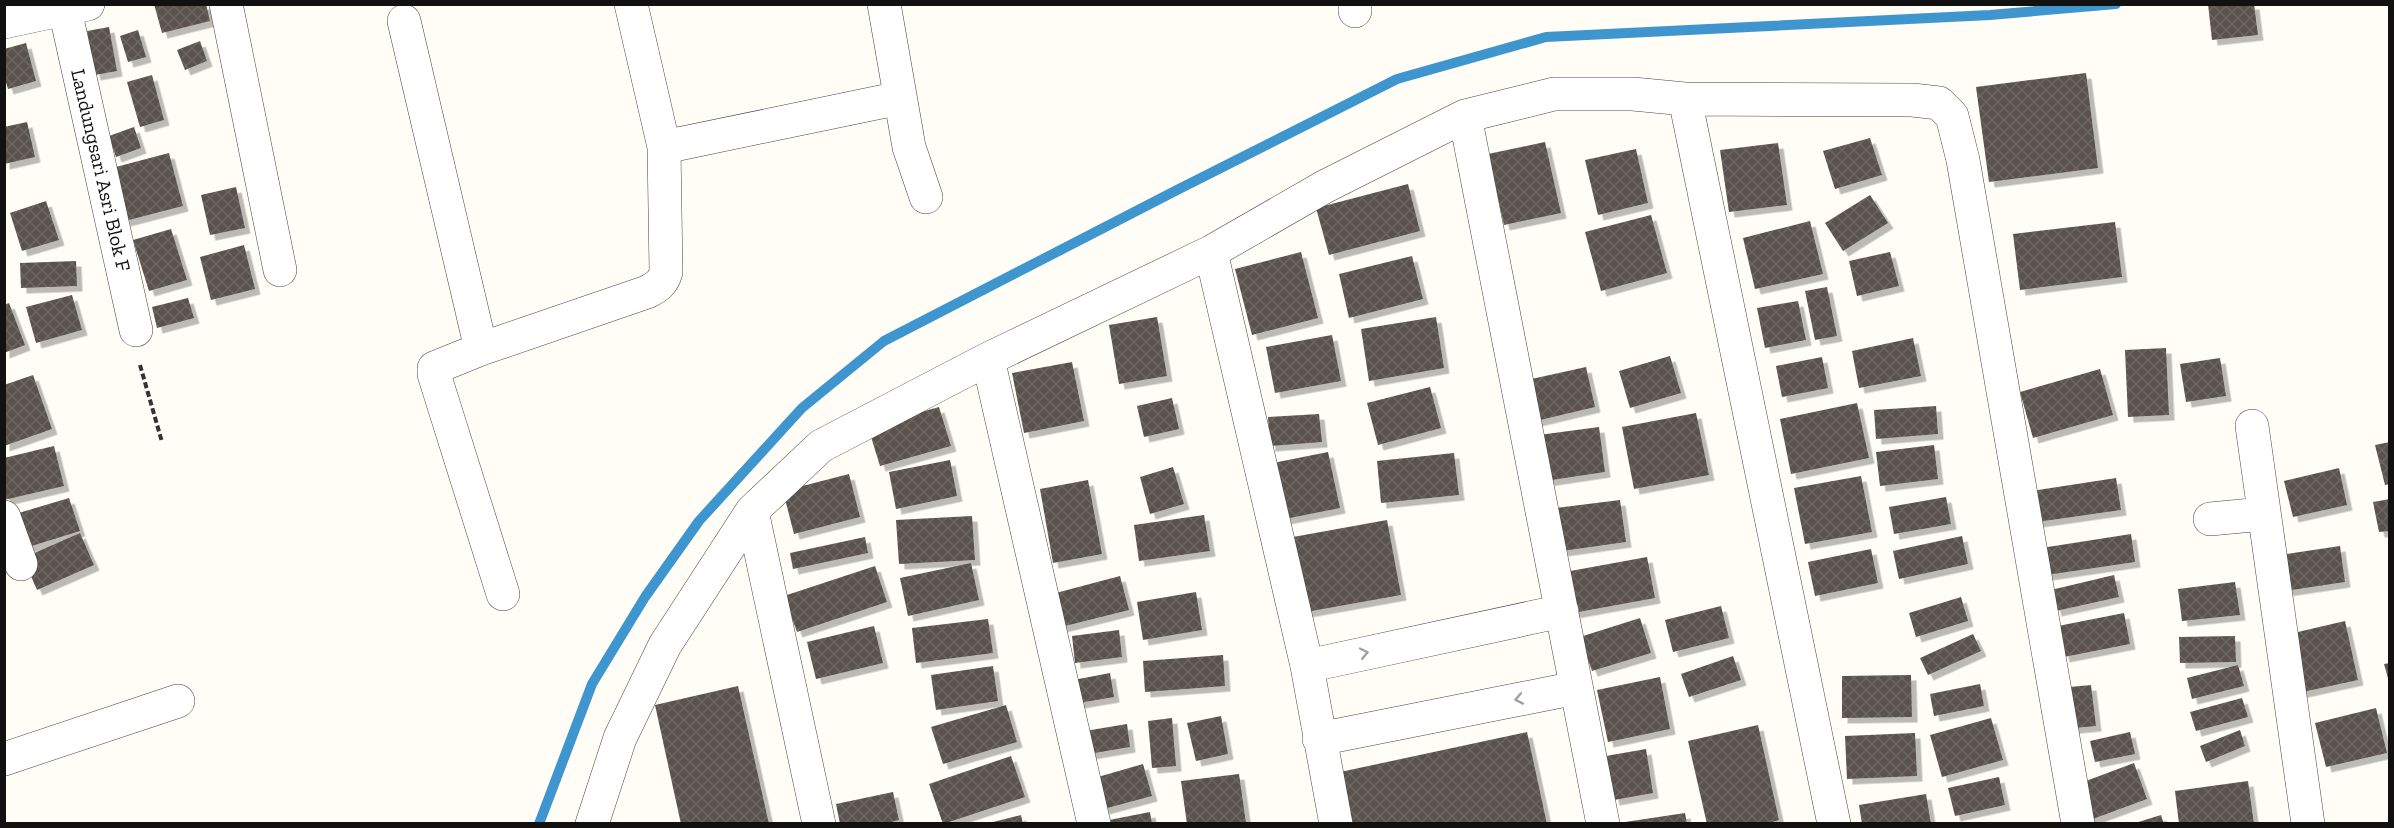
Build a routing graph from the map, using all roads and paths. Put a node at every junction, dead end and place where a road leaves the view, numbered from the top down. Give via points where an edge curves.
1 (226, 4) edge
2 (631, 4) edge
3 (884, 4) edge
4 (76, 7) edge
5 (404, 21) dead end
6 (4, 22) edge
7 (900, 98) junction
8 (1684, 99) junction
9 (1465, 116) junction
10 (664, 147) junction
11 (926, 197) dead end
12 (1211, 252) junction
13 (280, 270) dead end
14 (136, 330) joint
15 (481, 349) junction
16 (988, 359) junction
17 (2252, 426) dead end
18 (162, 442) dead end
19 (752, 510) junction
20 (2263, 514) junction
21 (4, 517) edge
22 (2210, 519) dead end
23 (21, 564) dead end
24 (503, 594) dead end
25 (1562, 611) junction
26 (1307, 666) junction
27 (1576, 688) junction
28 (177, 701) dead end
29 (1319, 738) junction
30 (4, 759) edge
31 (592, 824) edge
32 (819, 824) edge
33 (1094, 824) edge
34 (1336, 824) edge
35 (1603, 824) edge
36 (1834, 824) edge
37 (2078, 824) edge
38 (2308, 824) edge

1 - 13 street
2 - 10 street
3 - 7 street
4 - 6 street
4 - 14 street, Landungsari Asri Blok F
5 - 15 street
7 - 10 street
7 - 11 street via 909,147
8 - 9 street via 1554,93
8 - 36 street
8 - 37 street via 1912,100 1939,103 1952,116 1965,171
9 - 12 street via 1324,187
9 - 25 street
10 - 15 street via 666,272 661,284
12 - 16 street
12 - 26 street
14 - 18 path via 133,338
15 - 24 street via 438,365 434,374
16 - 19 street via 821,446
16 - 33 street
17 - 20 street
19 - 31 street via 665,645 620,738
19 - 32 street
20 - 22 street
20 - 38 street
21 - 23 street
26 -> 25 street
25 - 27 street
26 - 29 street
27 -> 29 street
27 - 35 street
28 - 30 street
29 - 34 street

